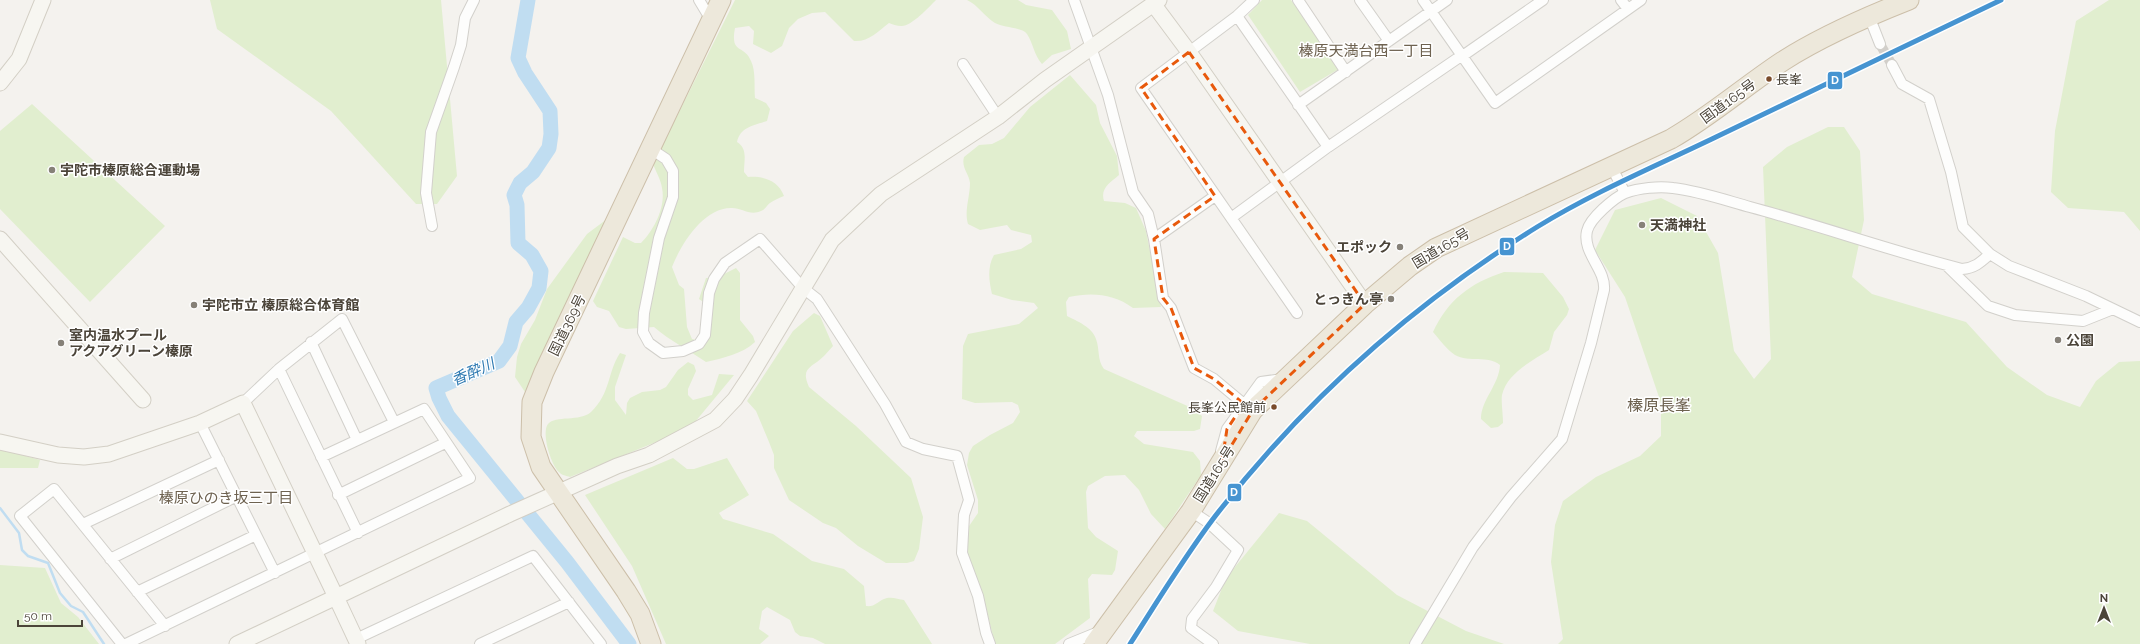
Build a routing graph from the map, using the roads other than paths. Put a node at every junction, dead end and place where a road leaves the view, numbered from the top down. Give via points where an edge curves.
1 (43, 0) edge
2 (474, 0) edge
3 (699, 0) edge
4 (721, 0) edge
5 (1074, 0) edge
6 (1254, 0) edge
7 (1298, 0) edge
8 (1360, 0) edge
9 (1423, 0) edge
10 (1447, 0) edge
11 (1543, 0) edge
12 (1621, 0) edge
13 (1642, 0) edge
14 (1900, 1) edge
15 (1156, 2) edge
16 (1628, 9) junction
17 (1431, 11) junction
18 (1237, 16) junction
19 (1870, 16) junction
20 (711, 20) junction
21 (1389, 41) junction
22 (1880, 44) tunnel mouth
23 (1090, 48) junction
24 (1189, 52) junction
25 (1461, 56) junction
26 (963, 64) dead end
27 (1892, 65) tunnel mouth
28 (1346, 72) junction
29 (0, 83) edge
30 (1298, 105) junction
31 (998, 117) junction
32 (1328, 147) junction
33 (651, 149) junction
34 (1612, 166) junction
35 (1280, 183) junction
36 (1624, 194) junction
37 (1216, 196) junction
38 (1231, 218) junction
39 (432, 226) dead end
40 (0, 239) edge
41 (1154, 239) junction
42 (1990, 254) junction
43 (1946, 265) junction
44 (803, 288) junction
45 (1365, 304) junction
46 (2114, 309) junction
47 (1297, 313) dead end
48 (2140, 322) edge
49 (311, 342) junction
50 (279, 369) junction
51 (1286, 379) junction
52 (143, 400) dead end
53 (243, 403) junction
54 (1244, 404) junction
55 (394, 422) junction
56 (200, 423) junction
57 (357, 440) junction
58 (0, 442) edge
59 (445, 443) junction
60 (321, 457) junction
61 (219, 460) junction
62 (1222, 461) junction
63 (558, 494) junction
64 (338, 495) junction
65 (237, 496) junction
66 (1191, 511) junction
67 (83, 524) junction
68 (358, 533) junction
69 (256, 535) junction
70 (314, 554) junction
71 (110, 558) junction
72 (275, 573) junction
73 (137, 592) junction
74 (336, 597) junction
75 (569, 602) junction
76 (165, 626) junction
77 (1098, 637) edge
78 (357, 642) edge
79 (122, 644) edge
80 (126, 644) edge
81 (237, 644) edge
82 (480, 644) edge
83 (601, 644) edge
84 (651, 644) edge
85 (990, 644) edge
86 (1069, 644) edge
87 (1213, 644) edge
88 (1415, 644) edge

1 - 29 street via 20,59
2 - 39 street via 465,18 461,45 431,132 426,193
3 - 20 street
4 - 20 highway, 国道369号
5 - 23 street
6 - 18 street
7 - 28 street
8 - 21 street
9 - 17 street
10 - 17 street
11 - 25 street
12 - 16 street
13 - 16 street
14 - 19 highway, 国道165号
15 - 23 street
15 - 24 street
16 - 25 street via 1495,103
17 - 21 street
17 - 25 street
18 - 24 street
18 - 30 street
19 - 22 street
19 - 34 highway, 国道165号 via 1783,61 1701,122 1677,136
20 - 33 highway, 国道369号
21 - 28 street
23 - 31 street
23 - 41 street via 1108,95 1133,192 1148,214
24 - 35 street
24 - 37 street via 1141,88
25 - 32 street
26 - 31 street
27 - 42 street via 1902,84 1929,99 1951,172 1963,227
28 - 30 street
30 - 32 street
31 - 44 street via 881,194 832,240
32 - 35 street
33 - 44 street via 666,159 673,171 672,197 659,238 644,313 643,332 649,343 663,352 683,351 699,344 705,335 709,293 714,279 725,263 760,239
33 - 63 highway, 国道369号 via 532,402 531,437 541,467
34 - 36 street
34 - 45 highway, 国道165号 via 1436,248
35 - 38 street
35 - 45 street
36 - 43 street via 1643,189 1673,188 1766,211
36 - 88 street via 1596,215 1587,230 1589,250 1602,276 1604,290 1562,439 1511,497 1474,547
37 - 38 street
37 - 41 street
38 - 47 street
40 - 52 street
41 - 54 street via 1163,298 1171,308 1194,368 1214,379
42 - 43 street via 1980,264 1970,268
42 - 46 street via 2010,266
43 - 46 street via 1988,306 2014,315 2083,321
44 - 63 street via 735,399 715,420 649,455 617,466
44 - 85 street via 817,299 885,404 906,442 923,449 957,456 969,500 964,515 962,553 978,596
45 - 51 highway, 国道165号
46 - 48 street
49 - 50 street
49 - 55 street via 342,319
49 - 57 street
50 - 53 street
50 - 60 street
51 - 54 street via 1261,382
51 - 62 highway, 国道165号 via 1253,410
53 - 56 street
53 - 70 street
54 - 62 street via 1226,429 1221,450
55 - 57 street
55 - 59 street via 424,409
56 - 58 street via 109,454 58,455
56 - 61 street
57 - 60 street
59 - 64 street
59 - 68 street via 470,478
60 - 64 street
61 - 65 street
61 - 67 street
62 - 66 highway, 国道165号
63 - 74 street via 510,514
63 - 84 highway, 国道369号 via 608,563 640,614
64 - 68 street
65 - 69 street
65 - 71 street
66 - 77 highway, 国道165号
66 - 87 street via 1209,523 1238,550 1216,587 1192,619 1191,628
67 - 71 street
67 - 79 street via 54,489 20,516
68 - 70 street
69 - 72 street
69 - 73 street
70 - 72 street
70 - 74 street
71 - 73 street
72 - 76 street
73 - 76 street
74 - 78 street
74 - 81 street
75 - 78 street via 533,556
75 - 82 street
75 - 83 street
76 - 80 street
77 - 86 street

